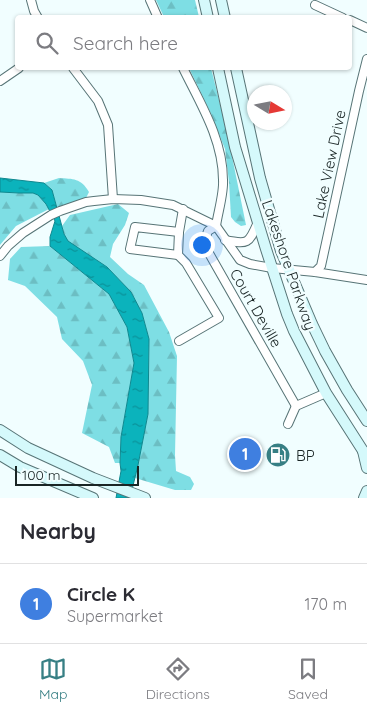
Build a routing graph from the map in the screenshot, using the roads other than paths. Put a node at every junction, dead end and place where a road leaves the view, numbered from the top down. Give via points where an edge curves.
1 (31, 0) edge
2 (150, 0) edge
3 (204, 0) edge
4 (222, 0) edge
5 (315, 5) dead end
6 (36, 15) edge
7 (157, 15) edge
8 (207, 15) edge
9 (224, 15) edge
10 (337, 15) edge
11 (352, 21) edge
12 (367, 28) edge
13 (367, 59) edge
14 (15, 70) edge
15 (75, 70) edge
16 (183, 70) edge
17 (218, 70) edge
18 (236, 70) edge
19 (0, 81) edge
20 (113, 199) junction
21 (183, 209) junction
22 (258, 222) junction
23 (216, 226) junction
24 (179, 232) junction
25 (225, 240) junction
26 (178, 254) junction
27 (0, 256) edge
28 (272, 268) junction
29 (289, 270) junction
30 (315, 272) junction
31 (367, 280) edge
32 (179, 341) dead end
33 (326, 393) junction
34 (296, 406) junction
35 (367, 421) edge
36 (288, 424) dead end
37 (0, 430) edge
38 (0, 454) edge
39 (365, 454) edge
40 (367, 468) edge
41 (367, 491) edge
42 (143, 497) edge
43 (92, 498) edge
44 (364, 498) edge

1 - 6 street
2 - 7 street
3 - 8 main road
4 - 9 main road
5 - 10 street
11 - 12 street
13 - 30 street, Lake View Drive via 321,266
14 - 19 street
15 - 20 street via 98,101 108,125
16 - 23 street via 221,153 224,181
17 - 22 main road, Lakeshore Parkway via 235,147
18 - 29 main road, Lakeshore Parkway via 260,178
20 - 21 street via 141,200
20 - 27 street via 86,202 45,219 23,233
21 - 23 street
21 - 24 street
22 - 25 street via 246,242
22 - 28 main road, Lakeshore Parkway
23 - 25 street
23 - 34 street, Court Deville via 208,230 206,248
24 - 26 street
24 - 26 street via 135,227 130,248
25 - 28 street via 240,260
26 - 32 street via 219,318
28 - 29 street
28 - 33 main road, Lakeshore Parkway via 294,331
29 - 30 street
29 - 35 main road, Lakeshore Parkway via 325,351
30 - 31 street
33 - 34 street
33 - 39 main road, Lakeshore Parkway
34 - 36 street
37 - 42 main road via 28,448
38 - 43 main road via 20,467
39 - 40 main road
41 - 44 main road

